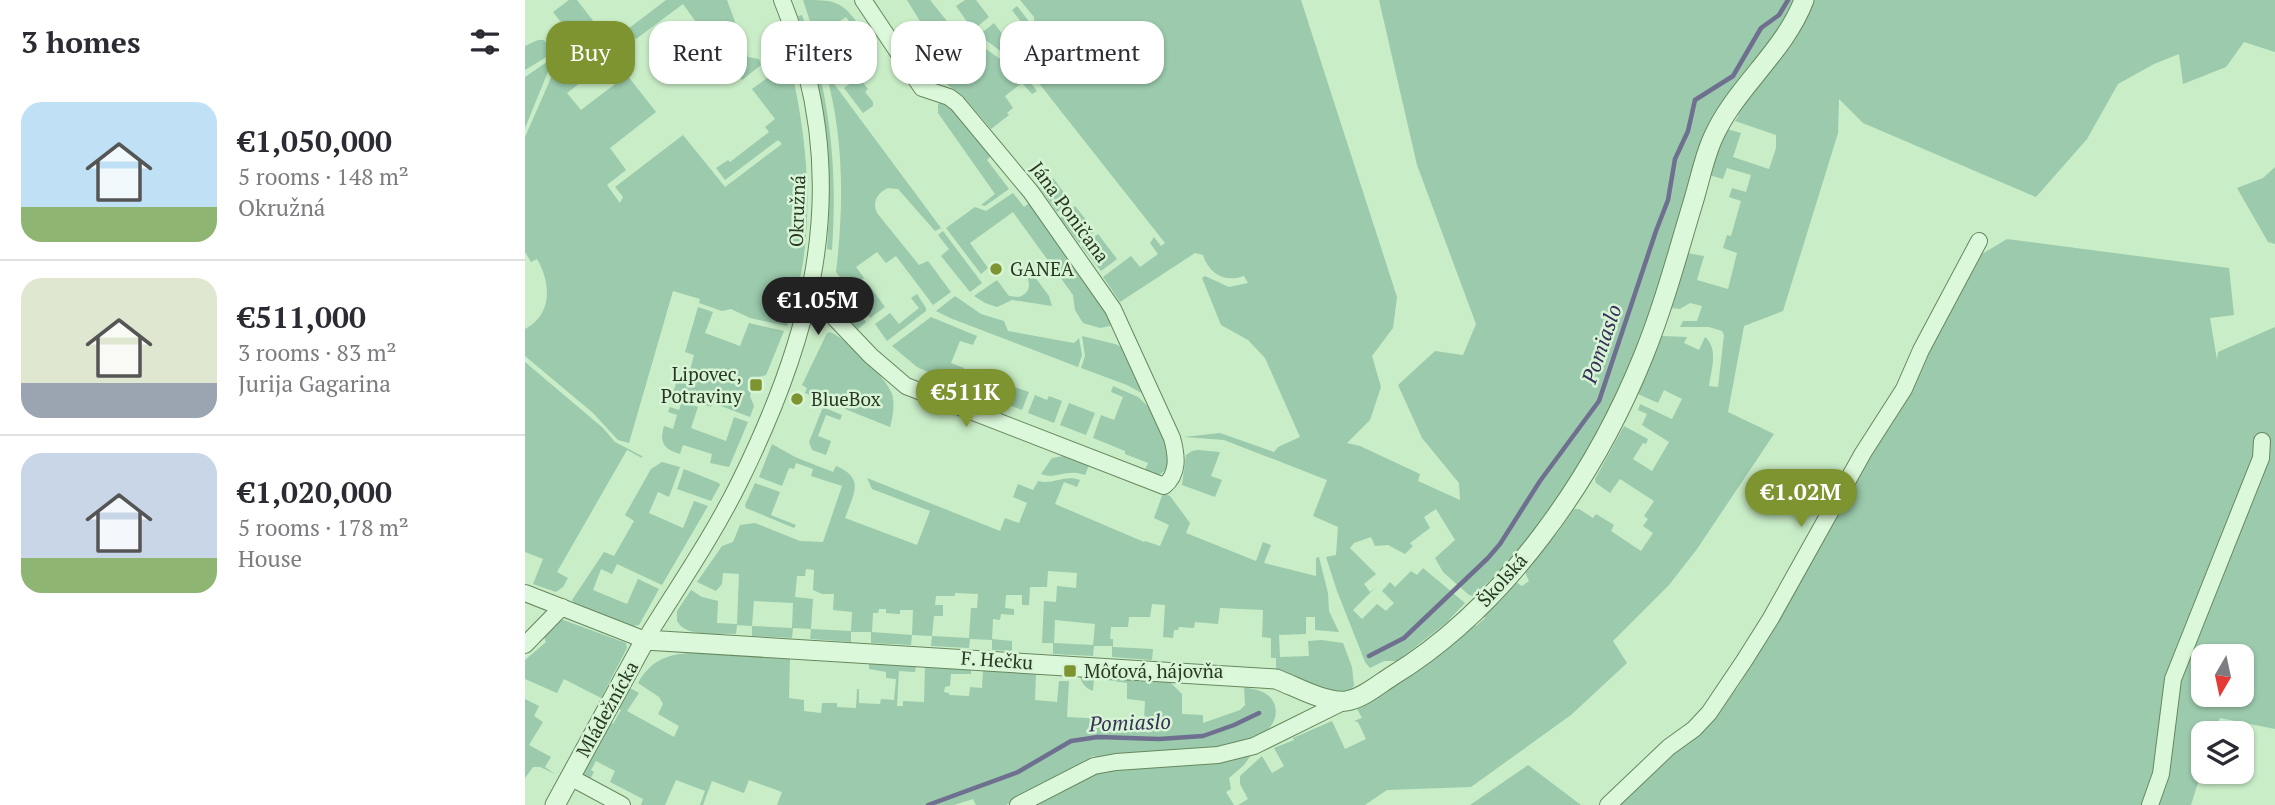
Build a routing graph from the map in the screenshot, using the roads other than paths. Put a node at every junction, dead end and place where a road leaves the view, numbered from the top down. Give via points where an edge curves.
1 (782, 0) edge
2 (863, 0) edge
3 (1804, 0) edge
4 (1979, 241) dead end
5 (810, 299) junction
6 (2262, 441) dead end
7 (525, 593) edge
8 (562, 607) junction
9 (645, 640) junction
10 (525, 645) edge
11 (1345, 701) junction
12 (570, 778) junction
13 (555, 805) edge
14 (622, 805) edge
15 (1018, 805) edge
16 (1608, 805) edge
17 (2150, 805) edge

1 - 5 street, Okružná via 806,70 818,140 820,231
2 - 5 street, Jána Poničana via 922,88 957,103 1008,163 1113,309 1172,438 1176,466 1171,481 1164,486 906,386
3 - 11 street, Školská via 1786,36 1723,117 1705,157 1655,325 1613,424 1589,467 1525,557 1482,604 1413,663 1358,698
4 - 16 street via 1904,389 1744,661 1694,729
5 - 9 street, Okružná via 775,401 740,481
6 - 17 street via 2260,458 2173,679 2161,774
7 - 8 street
8 - 9 street
8 - 10 street
9 - 11 street, F. Hečku via 1276,679
9 - 12 street, Mládežnícka
11 - 15 street, Školská via 1254,746 1218,755 1094,766
12 - 13 street, Mládežnícka
12 - 14 street, Mládežnícka

